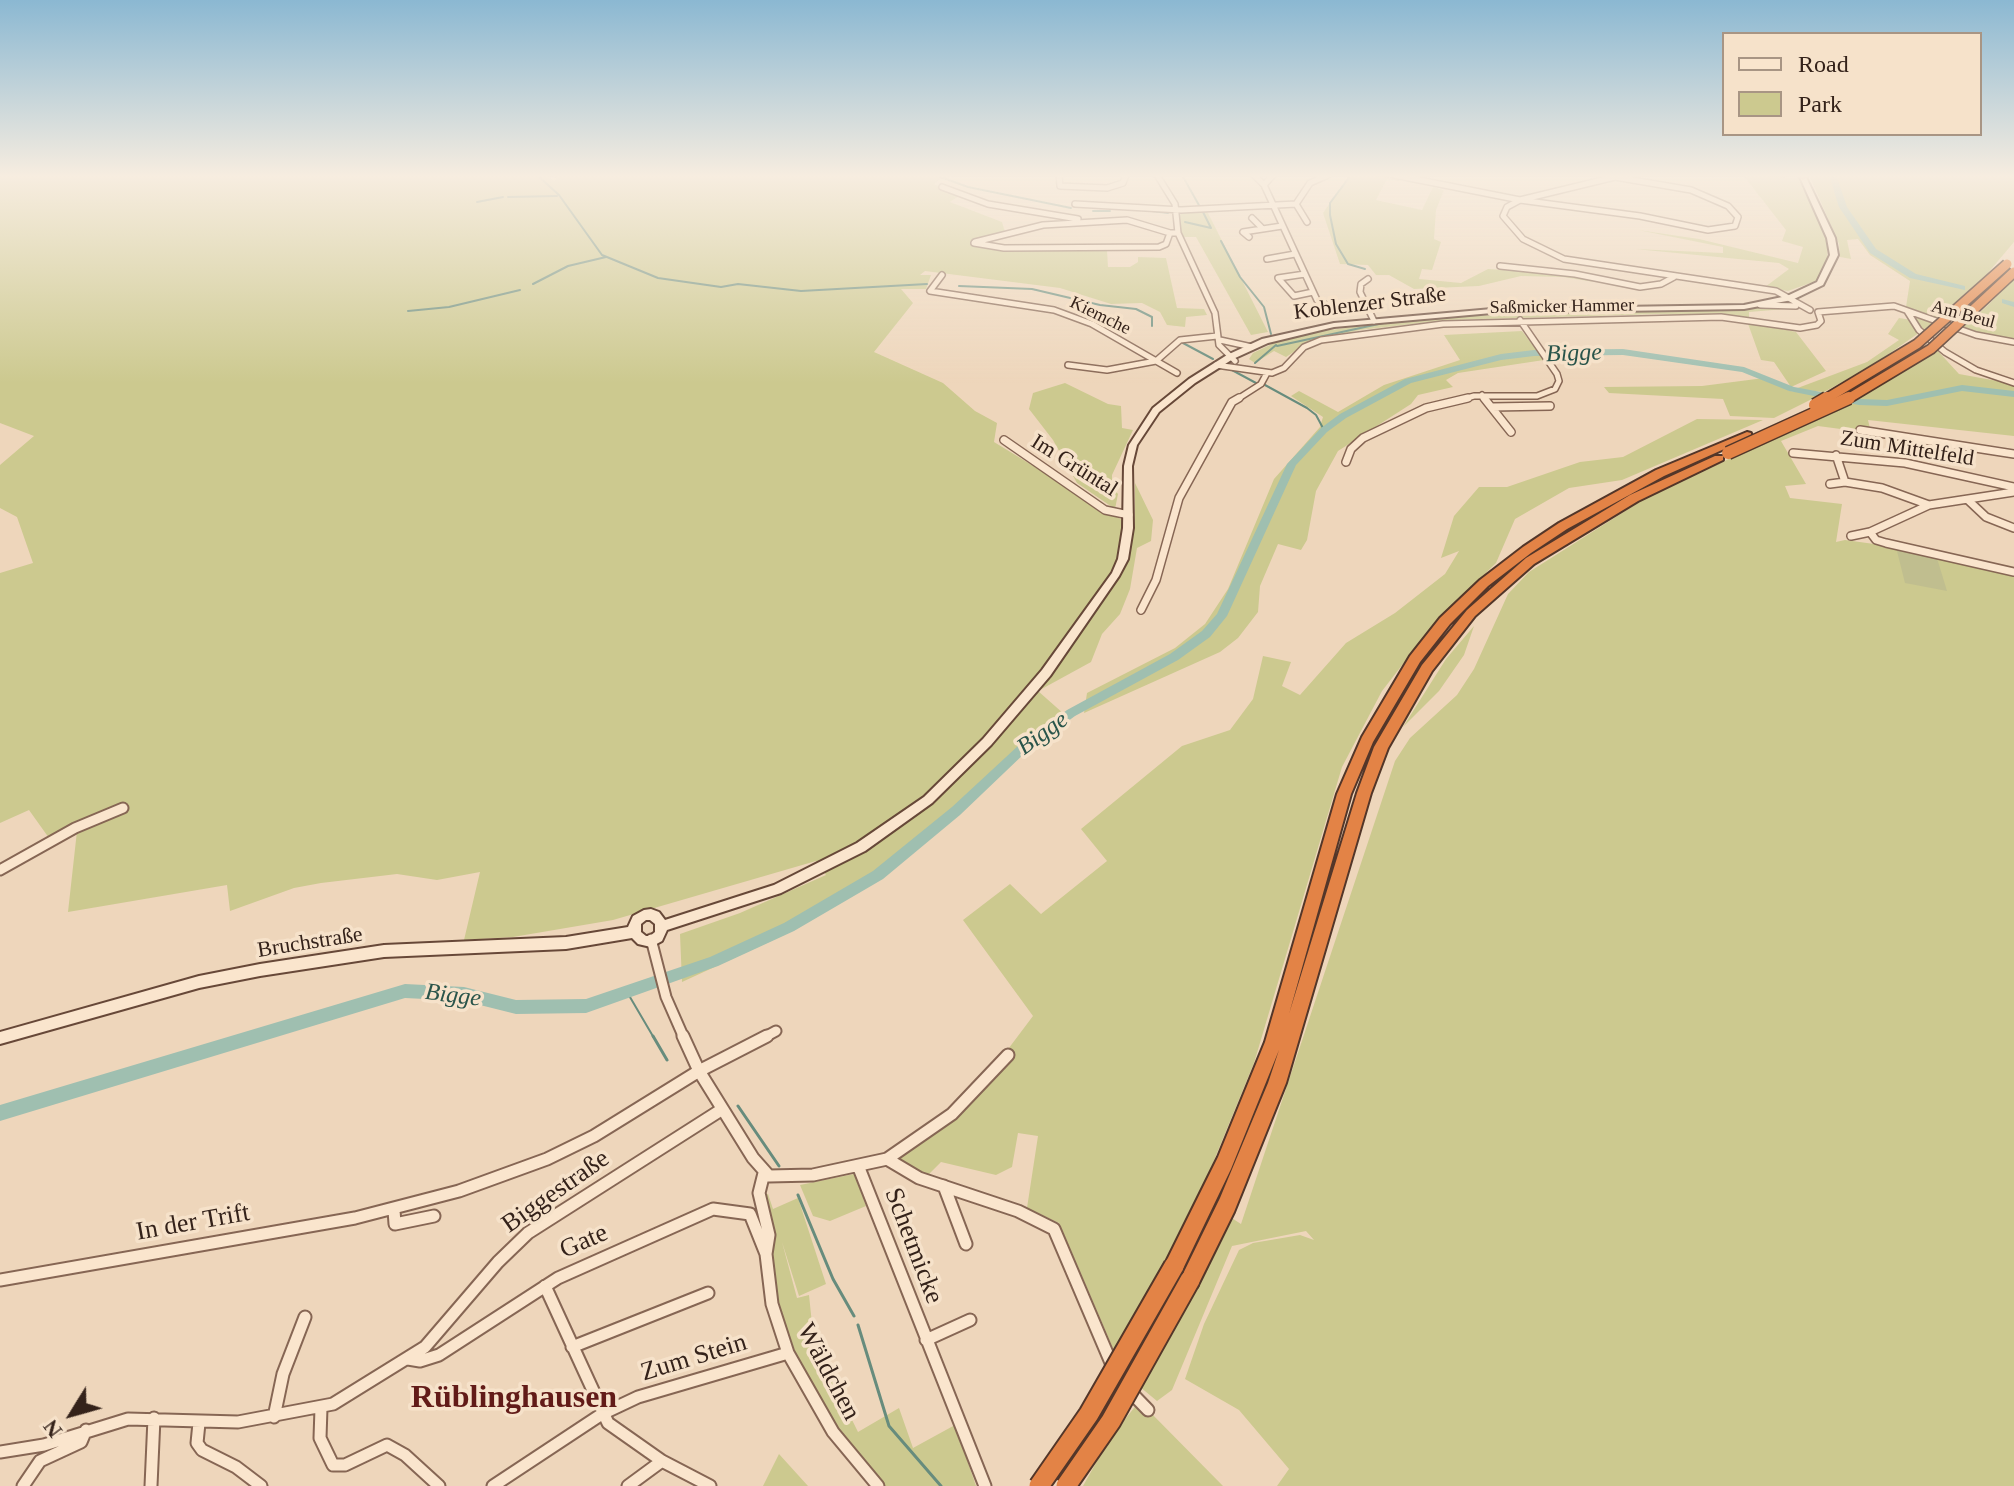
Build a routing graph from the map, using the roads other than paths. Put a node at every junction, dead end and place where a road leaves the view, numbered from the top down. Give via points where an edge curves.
1 (987, 244) edge
2 (1165, 244) edge
3 (1180, 244) edge
4 (1291, 244) edge
5 (1531, 244) edge
6 (1832, 244) edge
7 (1295, 254) junction
8 (1267, 259) dead end
9 (2012, 264) edge
10 (1500, 266) dead end
11 (1305, 274) junction
12 (942, 275) dead end
13 (1674, 277) junction
14 (1368, 279) dead end
15 (1764, 290) junction
16 (1776, 291) junction
17 (1313, 292) junction
18 (1801, 293) junction
19 (1787, 298) junction
20 (1760, 305) junction
21 (1796, 306) junction
22 (1366, 308) junction
23 (1905, 310) junction
24 (1814, 311) junction
25 (1520, 320) junction
26 (1374, 321) junction
27 (1218, 338) junction
28 (2014, 342) edge
29 (1252, 347) junction
30 (1233, 356) junction
31 (1156, 361) junction
32 (1068, 365) dead end
33 (1216, 365) junction
34 (1244, 366) junction
35 (1256, 369) junction
36 (1177, 373) dead end
37 (1267, 373) junction
38 (2014, 383) edge
39 (1482, 395) junction
40 (1550, 406) dead end
41 (1492, 407) junction
42 (1860, 430) dead end
43 (1511, 432) dead end
44 (1004, 440) dead end
45 (1793, 453) dead end
46 (2014, 454) edge
47 (1836, 455) junction
48 (1346, 462) dead end
49 (1845, 482) junction
50 (1830, 484) dead end
51 (2014, 490) edge
52 (1968, 500) junction
53 (1929, 505) junction
54 (1129, 515) junction
55 (2014, 528) edge
56 (1870, 532) junction
57 (1851, 536) dead end
58 (2014, 572) edge
59 (1141, 610) dead end
60 (123, 808) dead end
61 (0, 870) edge
62 (663, 926) junction
63 (634, 932) junction
64 (651, 939) junction
65 (776, 1031) dead end
66 (0, 1038) edge
67 (1008, 1055) dead end
68 (699, 1071) junction
69 (721, 1110) junction
70 (887, 1159) junction
71 (859, 1168) junction
72 (764, 1173) junction
73 (944, 1186) junction
74 (394, 1210) junction
75 (434, 1216) dead end
76 (966, 1244) dead end
77 (766, 1254) junction
78 (1182, 1273) junction
79 (0, 1280) edge
80 (545, 1286) junction
81 (708, 1293) dead end
82 (305, 1317) dead end
83 (970, 1320) dead end
84 (926, 1340) junction
85 (572, 1347) junction
86 (788, 1353) junction
87 (408, 1359) junction
88 (321, 1408) junction
89 (1148, 1410) dead end
90 (602, 1414) junction
91 (274, 1417) junction
92 (154, 1418) junction
93 (199, 1423) junction
94 (86, 1430) junction
95 (0, 1452) edge
96 (662, 1461) junction
97 (23, 1486) edge
98 (151, 1486) edge
99 (261, 1486) edge
100 (439, 1486) edge
101 (493, 1486) edge
102 (628, 1486) edge
103 (710, 1486) edge
104 (878, 1486) edge
105 (985, 1486) edge
106 (1039, 1486) edge
107 (1066, 1486) edge

1 - 2 street via 1034,249
3 - 27 street via 1215,313
4 - 7 street
5 - 13 street via 1582,263
6 - 18 main road, Koblenzer Straße via 1834,255 1820,283
7 - 8 street
7 - 11 street
9 - 78 highway, bridge via 1999,289 1921,355 1837,405 1599,505 1527,550 1445,621 1415,659 1367,741 1344,794 1273,1042
10 - 13 street via 1640,287
11 - 17 street
11 - 17 street via 1278,278 1294,296
12 - 31 street, Kiemche via 930,291 1054,310 1092,324
13 - 15 street
14 - 22 street via 1361,284
15 - 16 street
15 - 19 street
16 - 18 street
16 - 19 street
17 - 22 street via 1328,308
18 - 19 main road, Koblenzer Straße
19 - 20 main road, Koblenzer Straße
19 - 21 street, Saßmicker Hammer
19 - 24 street
20 - 21 street, Saßmicker Hammer
20 - 26 main road, Koblenzer Straße via 1549,309
21 - 24 street, Saßmicker Hammer
22 - 26 street
23 - 24 street, Saßmicker Hammer via 1881,305
23 - 28 street, Am Beul via 1927,321
23 - 38 street, Am Beul via 1945,352
24 - 25 street, Saßmicker Hammer via 1821,321 1800,328 1721,317
25 - 37 street, Saßmicker Hammer via 1332,337 1304,347 1284,368
25 - 39 street via 1558,377 1553,390 1537,396
26 - 29 main road, Koblenzer Straße via 1311,329
27 - 29 street
27 - 30 street
27 - 31 street via 1180,340
29 - 30 main road, Koblenzer Straße
30 - 33 main road, Koblenzer Straße
30 - 34 street
30 - 35 street
31 - 32 street via 1107,370
31 - 36 street, Kiemche
33 - 34 street
33 - 54 main road, Koblenzer Straße via 1167,399 1139,433 1128,466
34 - 35 street
35 - 37 street
37 - 59 street, Saßmicker Hammer via 1261,384 1232,402 1179,498 1156,580
39 - 41 street
39 - 48 street via 1433,405 1382,426 1355,445
40 - 41 street
41 - 43 street
42 - 46 street
44 - 54 street, Im Grüntal via 1105,510
45 - 47 street, Zum Mittelfeld
47 - 49 street
47 - 51 street, Zum Mittelfeld via 1905,463
49 - 50 street
49 - 53 street
51 - 52 street
52 - 53 street
52 - 55 street via 1986,517
53 - 56 street
54 - 62 main road, Koblenzer Straße via 1123,559 1075,635 1011,717 928,800 828,866 738,904
56 - 57 street
56 - 58 street via 1886,543
60 - 61 street
62 - 63 main road via 660,918 646,916
62 - 64 main road
63 - 64 main road via 640,940
63 - 66 main road, Bruchstraße via 566,943 384,951 260,970
64 - 68 street via 666,997
65 - 68 street, In der Trift
67 - 70 street via 952,1114
68 - 69 street
68 - 74 street, In der Trift via 628,1117 547,1159
69 - 72 street
69 - 87 street, Biggestraße via 528,1233 444,1330
70 - 71 street
70 - 73 street
71 - 72 street via 777,1178
71 - 84 street, Schetmicke
72 - 77 street, Wäldchen via 759,1193 769,1235
73 - 76 street
73 - 89 street via 1045,1222 1060,1240 1118,1379
74 - 75 street, In der Trift via 395,1224
74 - 79 street, In der Trift
77 - 80 street, Gate via 750,1214 713,1209
77 - 86 street, Wäldchen via 772,1304
78 - 106 highway, bridge
78 - 107 highway, bridge via 1111,1421
80 - 85 street
80 - 87 street, Gate via 439,1355
81 - 85 street
82 - 91 street via 283,1374
83 - 84 street, Schetmicke
84 - 105 street, Schetmicke
85 - 90 street
86 - 90 street, Zum Stein via 638,1397
86 - 104 street, Wäldchen via 833,1432
87 - 88 street, Biggestraße
88 - 91 street, Biggestraße
88 - 100 street via 320,1438 333,1465 345,1465 387,1445
90 - 96 street
90 - 101 street, Zum Stein
91 - 93 street, Biggestraße
92 - 93 street, Biggestraße
92 - 94 street, Biggestraße
92 - 98 street
93 - 99 street via 197,1443 202,1450
94 - 95 street, Biggestraße via 44,1445
94 - 97 street via 81,1442 40,1461
96 - 102 street
96 - 103 street

